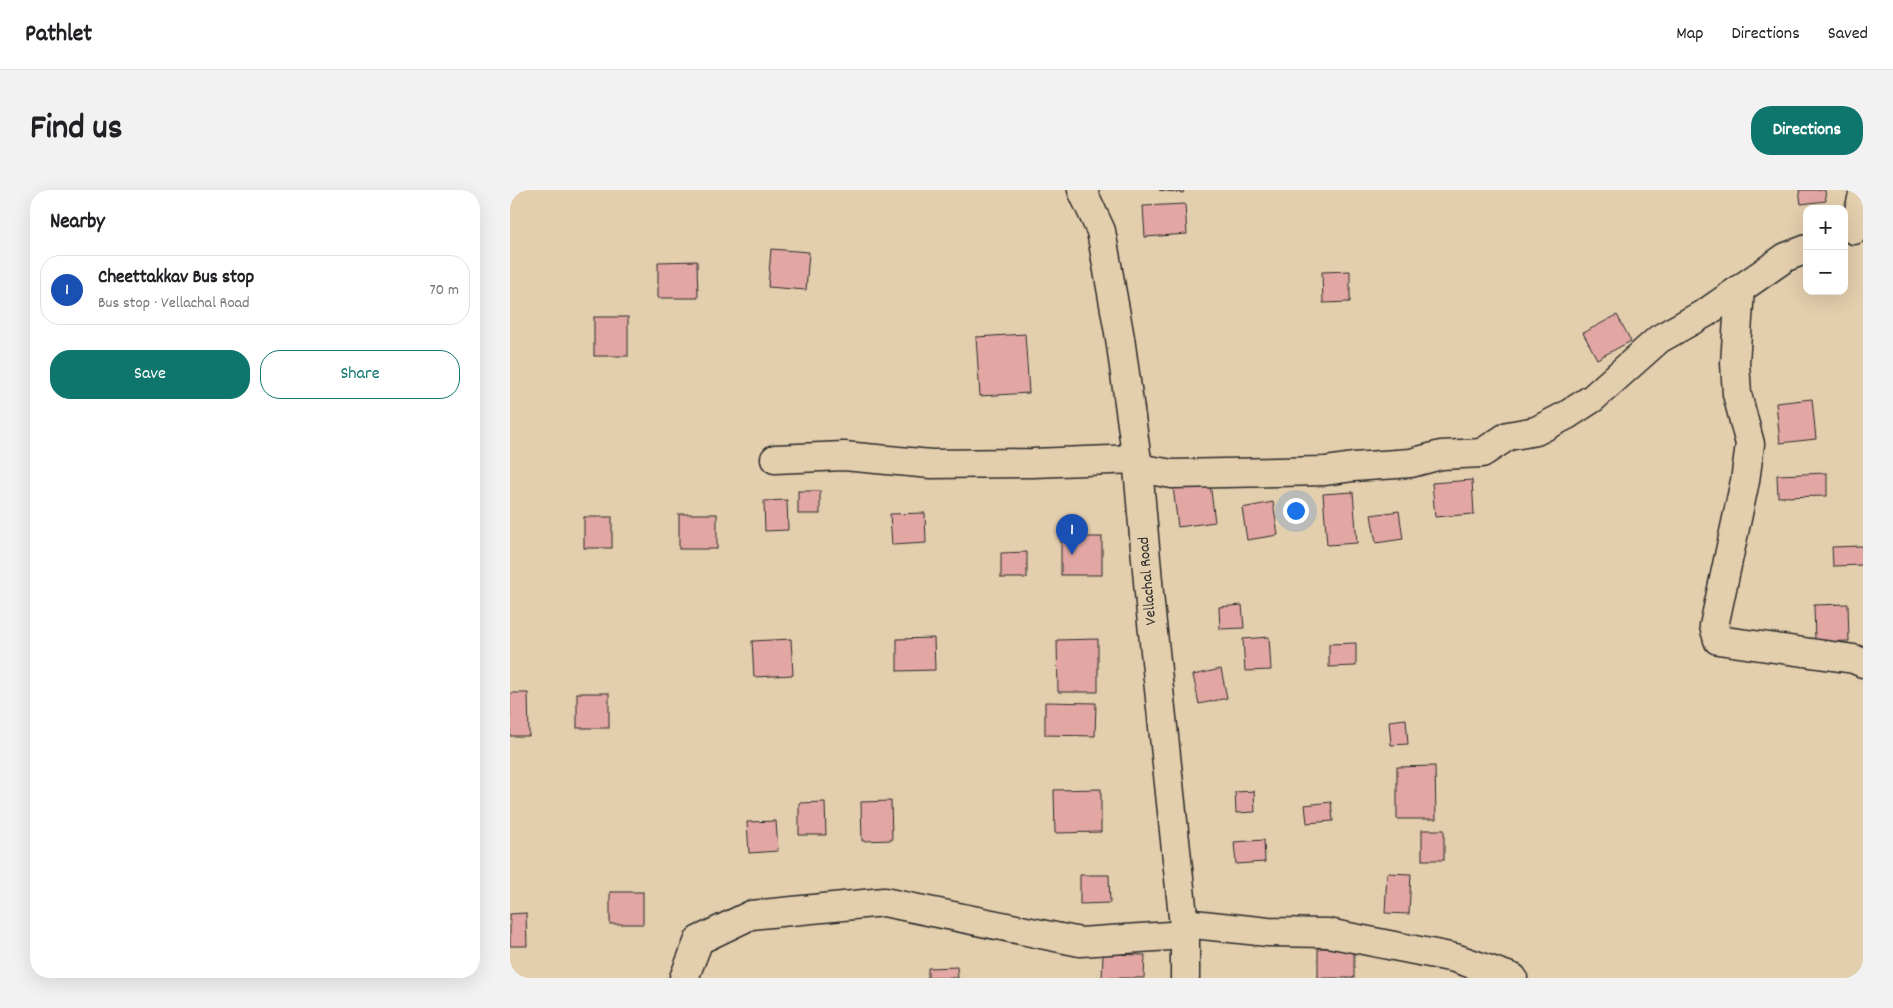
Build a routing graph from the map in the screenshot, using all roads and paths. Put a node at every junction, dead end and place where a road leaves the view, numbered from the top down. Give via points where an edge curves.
1 (1082, 190) edge
2 (1863, 195) edge
3 (1854, 230) edge
4 (1804, 250) edge
5 (1740, 289) junction
6 (775, 460) dead end
7 (1137, 464) junction
8 (1863, 663) edge
9 (1185, 929) junction
10 (684, 978) edge
11 (1185, 978) edge
12 (1513, 978) edge

1 - 7 street, Vellachal Road via 1101,231
2 - 3 street
4 - 5 street via 1786,257
5 - 7 street via 1659,339 1593,398 1567,415 1536,430 1508,436 1482,453 1325,471 1172,474
5 - 8 street via 1735,363 1737,394 1750,444 1746,482 1714,626 1718,640 1854,659
6 - 7 street via 844,456 930,464
7 - 9 street, Vellachal Road
9 - 10 street via 1080,942 884,902 751,915 700,940
9 - 11 street, Vellachal Road
9 - 12 street via 1328,933 1455,958

